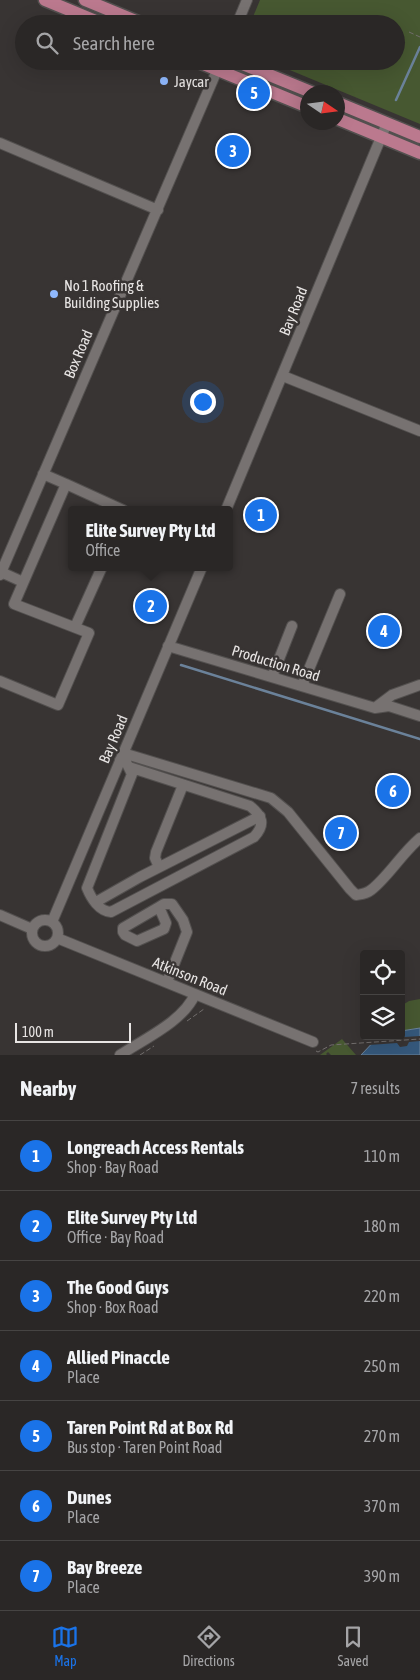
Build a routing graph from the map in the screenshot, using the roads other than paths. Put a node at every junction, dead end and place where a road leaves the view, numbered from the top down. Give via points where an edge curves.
1 (44, 0) edge
2 (85, 0) edge
3 (247, 0) edge
4 (81, 15) edge
5 (121, 15) edge
6 (241, 15) edge
7 (217, 70) edge
8 (228, 70) edge
9 (257, 70) edge
10 (300, 88) edge
11 (300, 103) edge
12 (345, 106) edge
13 (345, 122) edge
14 (387, 123) junction
15 (381, 137) junction
16 (420, 137) edge
17 (0, 143) edge
18 (420, 153) edge
19 (158, 210) junction
20 (283, 376) junction
21 (420, 431) edge
22 (43, 474) junction
23 (66, 484) junction
24 (114, 506) edge
25 (228, 506) edge
26 (100, 571) edge
27 (200, 571) edge
28 (1, 574) edge
29 (23, 582) junction
30 (340, 594) dead end
31 (292, 626) dead end
32 (75, 627) junction
33 (168, 646) junction
34 (272, 677) junction
35 (0, 681) edge
36 (420, 685) edge
37 (302, 686) junction
38 (375, 708) junction
39 (420, 716) edge
40 (122, 757) junction
41 (129, 767) junction
42 (182, 785) junction
43 (260, 816) junction
44 (420, 838) edge
45 (159, 867) junction
46 (96, 902) junction
47 (159, 907) dead end
48 (0, 915) edge
49 (52, 922) junction
50 (32, 929) junction
51 (57, 938) junction
52 (167, 982) junction
53 (195, 994) junction
54 (312, 1045) road end
55 (120, 1055) edge

1 - 4 main road
2 - 5 main road
3 - 6 street
7 - 19 street, Box Road
8 - 11 main road
9 - 10 main road
12 - 14 main road
13 - 15 main road
14 - 15 street, Bay Road
14 - 16 main road
15 - 18 main road
15 - 20 street, Bay Road
17 - 19 street
19 - 22 street, Box Road
20 - 21 street
20 - 25 street, Bay Road
22 - 23 street
22 - 28 street, Box Road
23 - 24 street
23 - 29 street
26 - 32 street
27 - 33 street, Bay Road
28 - 29 street
29 - 32 street via 14,604
30 - 37 street
31 - 34 street
32 - 35 street via 89,633 58,705
33 - 34 street, Production Road
33 - 40 street, Bay Road
34 - 37 street, Production Road
36 - 38 street via 392,695
37 - 38 street, Production Road
38 - 39 street, Production Road via 390,706
40 - 41 street
40 - 44 street via 278,802 356,895 370,891
40 - 49 street, Bay Road
41 - 42 street
41 - 46 street via 132,774 87,888
42 - 43 street via 250,806
42 - 45 street via 156,852
43 - 45 street
43 - 46 street via 260,829 254,837 111,912 102,910
45 - 46 street
47 - 52 street via 172,904 187,932
48 - 50 street
49 - 50 street via 40,920
49 - 51 street via 57,929
50 - 51 street via 33,938 40,945 50,945
51 - 52 street, Atkinson Road
52 - 53 street, Atkinson Road
53 - 54 street, Atkinson Road
53 - 55 street via 179,1017

